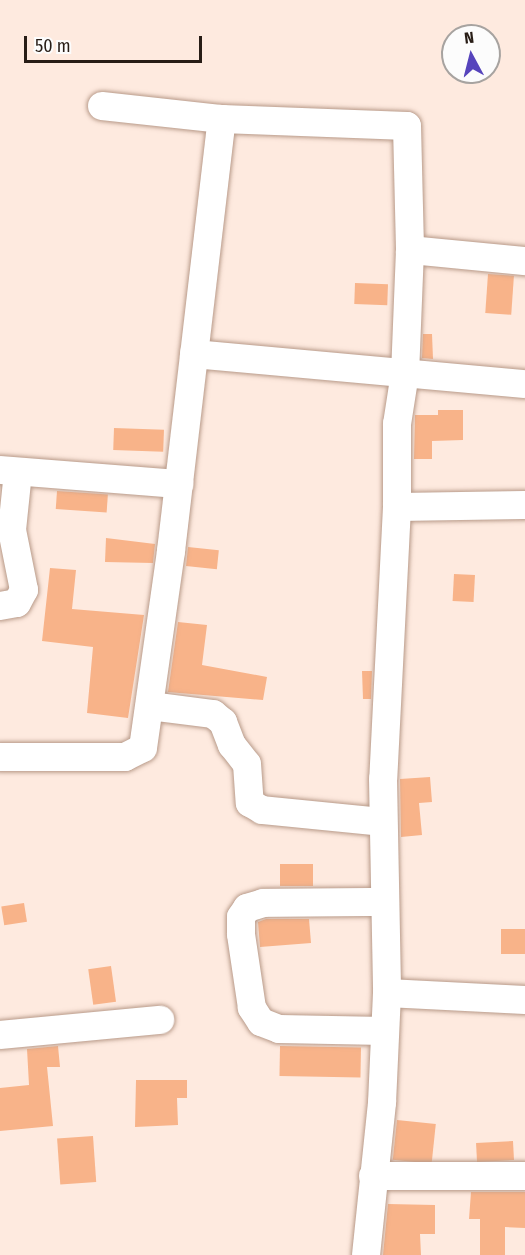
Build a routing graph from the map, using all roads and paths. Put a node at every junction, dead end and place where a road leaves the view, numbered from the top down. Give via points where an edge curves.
1 (102, 106) dead end
2 (222, 119) junction
3 (410, 250) junction
4 (525, 261) edge
5 (194, 354) junction
6 (405, 373) junction
7 (525, 384) edge
8 (9, 471) edge
9 (179, 484) junction
10 (525, 505) edge
11 (397, 507) junction
12 (0, 606) edge
13 (150, 706) junction
14 (0, 757) edge
15 (382, 822) junction
16 (385, 902) junction
17 (387, 993) junction
18 (525, 1000) edge
19 (160, 1020) dead end
20 (385, 1031) junction
21 (0, 1035) edge
22 (524, 1170) edge
23 (373, 1176) junction
24 (366, 1255) edge

1 - 2 street
2 - 3 street via 405,124 410,144
2 - 5 street
3 - 4 street
3 - 6 street
5 - 6 street
5 - 9 street
6 - 7 street
6 - 11 street via 397,424
8 - 9 street
8 - 12 street via 12,530 24,590 17,603
9 - 13 street
10 - 11 street
11 - 15 street
13 - 14 street via 143,748 126,757
13 - 15 street via 213,714 223,722 232,746 247,764 250,803 262,810
15 - 16 street
16 - 17 street
16 - 20 street via 263,903 247,908 241,917 241,933 252,1008 261,1022 279,1029
17 - 18 street
17 - 20 street
19 - 21 street
20 - 23 street
22 - 23 street
23 - 24 street

